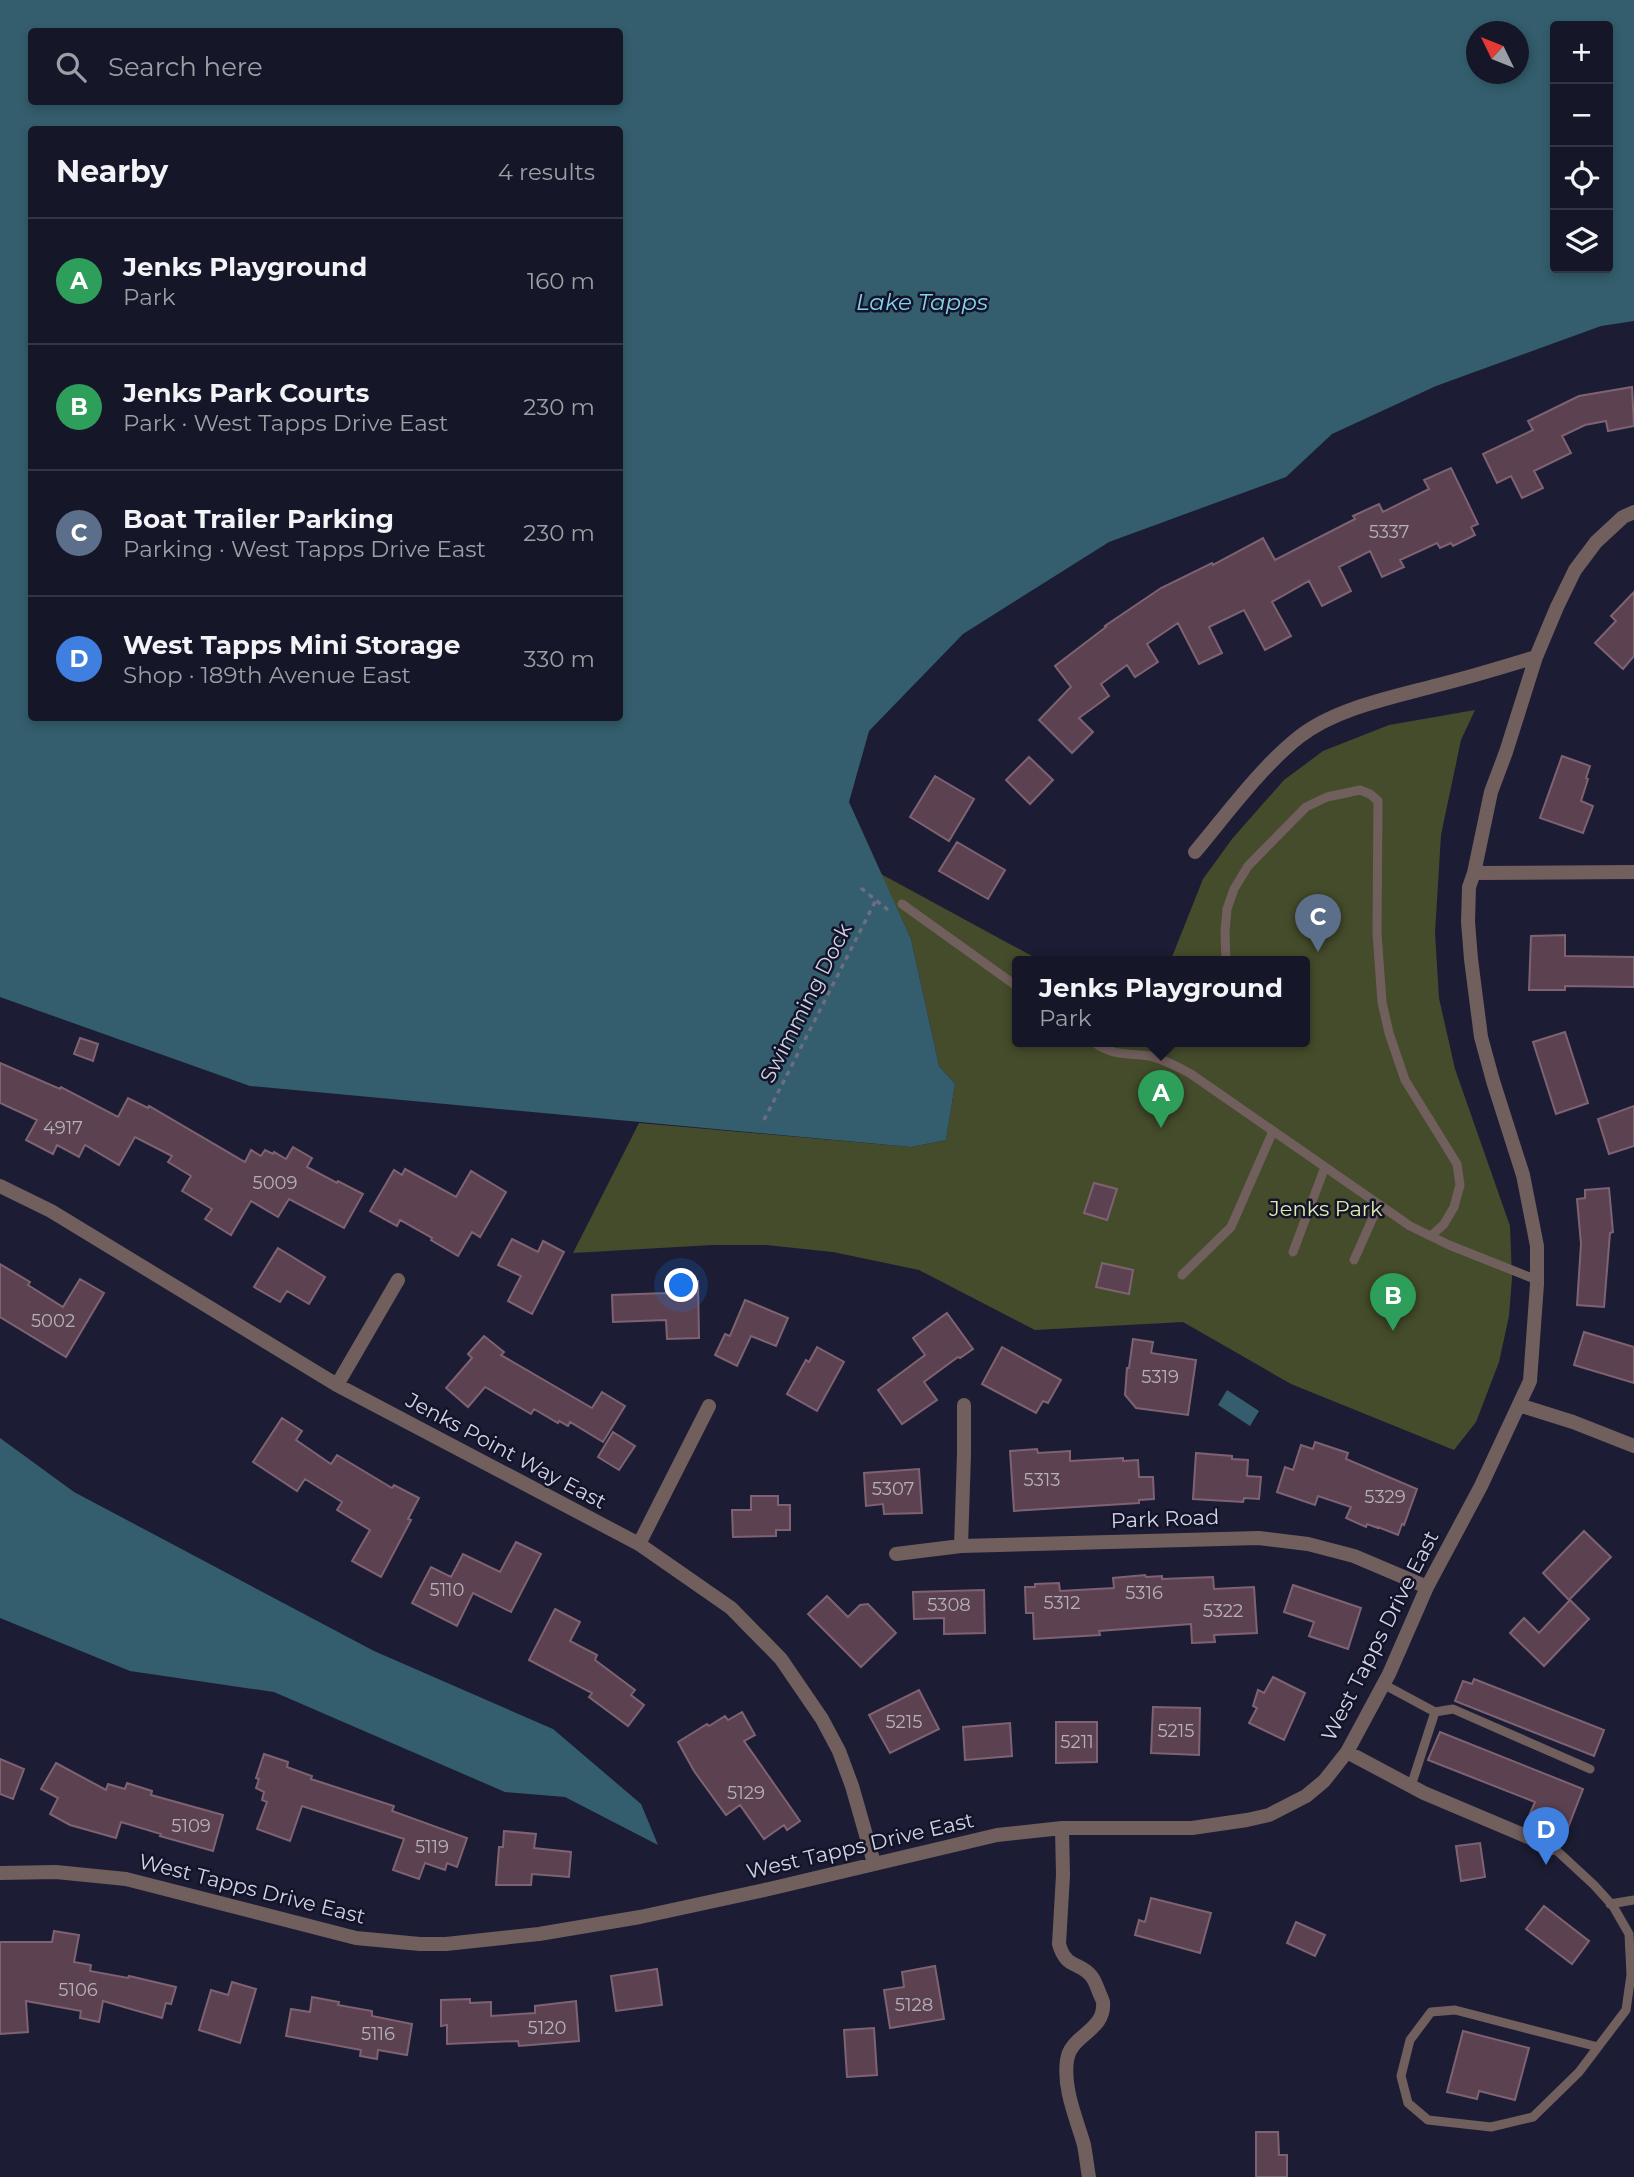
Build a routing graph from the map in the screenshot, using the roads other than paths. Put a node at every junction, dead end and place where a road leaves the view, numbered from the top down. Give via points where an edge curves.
1 (1634, 512) edge
2 (1536, 657) junction
3 (1195, 852) dead end
4 (1634, 872) edge
5 (1474, 873) junction
6 (902, 904) dead end
7 (1226, 956) edge
8 (1012, 982) edge
9 (1103, 1047) edge
10 (1273, 1130) junction
11 (1325, 1167) junction
12 (0, 1186) edge
13 (1379, 1204) junction
14 (1431, 1236) junction
15 (1293, 1252) dead end
16 (1354, 1260) dead end
17 (1182, 1275) dead end
18 (398, 1280) dead end
19 (1537, 1280) junction
20 (337, 1385) junction
21 (964, 1405) dead end
22 (1519, 1405) junction
23 (709, 1406) dead end
24 (1634, 1446) edge
25 (639, 1544) junction
26 (961, 1546) junction
27 (896, 1554) dead end
28 (1427, 1587) junction
29 (1383, 1684) junction
30 (1435, 1712) junction
31 (1347, 1752) junction
32 (1590, 1769) dead end
33 (1412, 1786) junction
34 (1062, 1828) junction
35 (1554, 1848) joint
36 (874, 1863) junction
37 (0, 1873) edge
38 (1634, 1900) edge
39 (1610, 1904) junction
40 (1598, 2047) junction
41 (1089, 2177) edge

1 - 2 street, West Tapps Drive East via 1596,542 1575,570
2 - 3 street via 1322,723 1286,749
2 - 5 street, West Tapps Drive East via 1491,792
4 - 5 street
5 - 19 street, West Tapps Drive East via 1468,922 1481,1037 1523,1175 1537,1246
6 - 8 lane
7 - 14 lane via 1227,909 1248,866 1306,807 1360,790 1378,801 1377,933 1382,1002 1405,1080 1457,1164 1460,1185 1454,1207
9 - 10 lane via 1116,1054 1149,1056 1172,1064
10 - 11 lane
10 - 17 lane via 1231,1227
11 - 13 lane
11 - 15 lane
12 - 20 street, Jenks Point Way East via 51,1211
13 - 14 lane
13 - 16 lane
14 - 19 lane
18 - 20 street
19 - 22 street, West Tapps Drive East via 1530,1381
20 - 25 street, Jenks Point Way East
21 - 26 street
22 - 24 street
22 - 28 street, West Tapps Drive East
23 - 25 street
25 - 36 street, Jenks Point Way East via 731,1608 782,1659 839,1751
26 - 27 street, Park Road
26 - 28 street, Park Road via 1259,1538 1354,1556
28 - 29 street, West Tapps Drive East
29 - 30 lane
29 - 31 street, West Tapps Drive East
30 - 32 lane via 1453,1709
30 - 33 lane
31 - 33 street
31 - 34 street, West Tapps Drive East via 1307,1796 1269,1815 1192,1828
33 - 35 street
34 - 36 street, West Tapps Drive East via 998,1835
34 - 41 street via 1059,1944 1062,1955 1093,1978 1103,2002 1097,2024 1073,2044 1067,2061 1070,2102
35 - 39 lane
36 - 37 street, West Tapps Drive East via 640,1917 446,1944 356,1938 125,1879 56,1872
38 - 39 lane
39 - 40 lane via 1629,1934 1630,1975 1626,2010
40 - 40 lane via 1532,2118 1491,2127 1428,2120 1408,2104 1401,2076 1409,2040 1431,2012 1455,2010

